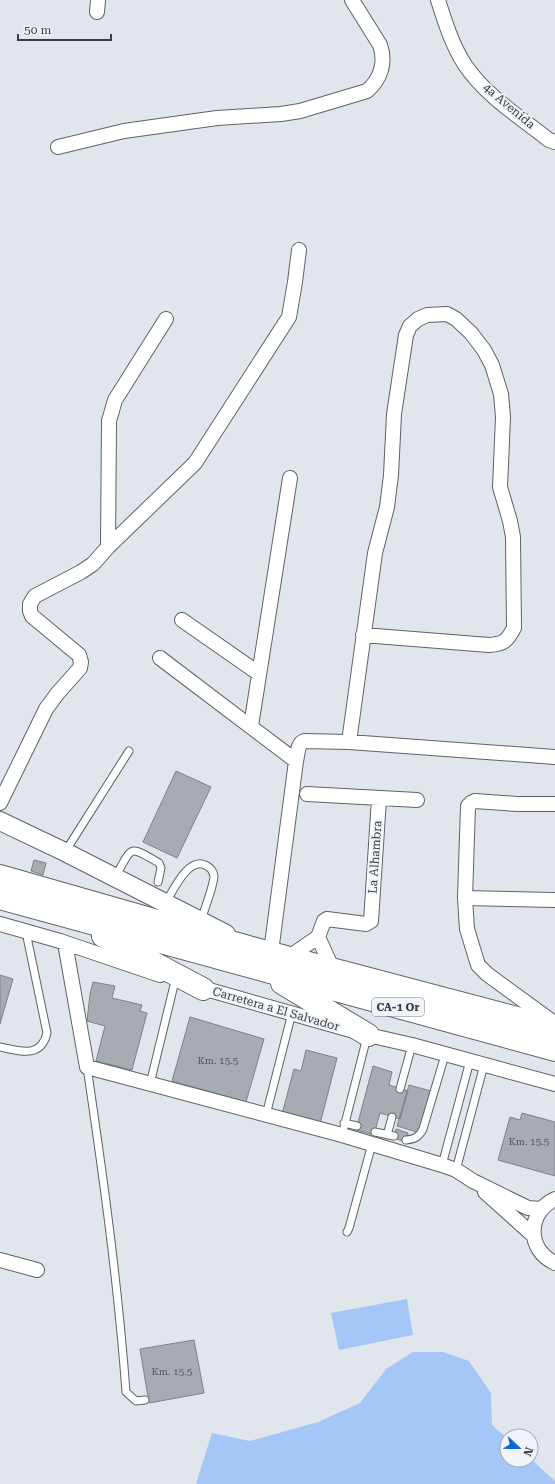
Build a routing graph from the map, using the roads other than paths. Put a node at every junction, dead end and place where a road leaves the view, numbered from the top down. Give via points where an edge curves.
1 (352, 0) edge
2 (438, 0) edge
3 (555, 142) edge
4 (58, 147) dead end
5 (299, 250) dead end
6 (166, 319) dead end
7 (290, 478) dead end
8 (108, 547) junction
9 (182, 620) dead end
10 (363, 635) junction
11 (160, 658) dead end
12 (258, 673) junction
13 (251, 726) junction
14 (349, 742) junction
15 (129, 751) dead end
16 (555, 757) edge
17 (296, 761) junction
18 (307, 794) dead end
19 (379, 799) junction
20 (417, 800) dead end
21 (0, 803) edge
22 (555, 804) edge
23 (0, 821) edge
24 (65, 852) junction
25 (0, 876) edge
26 (115, 877) junction
27 (158, 882) dead end
28 (0, 898) edge
29 (464, 898) junction
30 (555, 900) edge
31 (162, 912) junction
32 (71, 918) junction
33 (201, 921) junction
34 (0, 924) edge
35 (26, 932) junction
36 (318, 937) junction
37 (65, 943) junction
38 (271, 952) junction
39 (258, 970) junction
40 (333, 970) junction
41 (175, 981) junction
42 (203, 989) junction
43 (520, 1009) junction
44 (292, 1013) junction
45 (555, 1023) edge
46 (555, 1028) edge
47 (368, 1034) junction
48 (412, 1045) junction
49 (0, 1047) edge
50 (549, 1051) edge
51 (445, 1055) junction
52 (470, 1061) junction
53 (484, 1065) junction
54 (87, 1067) junction
55 (150, 1084) junction
56 (555, 1084) edge
57 (400, 1089) dead end
58 (266, 1115) junction
59 (392, 1116) dead end
60 (357, 1126) dead end
61 (343, 1129) junction
62 (374, 1138) junction
63 (406, 1140) dead end
64 (449, 1167) junction
65 (473, 1181) junction
66 (555, 1199) edge
67 (542, 1209) junction
68 (347, 1232) dead end
69 (534, 1236) junction
70 (0, 1260) edge
71 (555, 1263) edge
72 (37, 1270) dead end
73 (145, 1400) dead end

1 - 4 street via 382,52 383,59 378,77 367,91 300,111 217,118 132,130
2 - 3 street, 4a Avenida via 465,65 490,94
5 - 8 street via 289,317 195,463
6 - 8 street via 115,400 109,422
7 - 12 street
8 - 21 street via 93,564 35,596 30,604 32,616 79,655 81,662 80,668 46,709
9 - 12 street
10 - 10 street via 490,645 500,644 509,638 514,628 513,537 500,488 503,417 501,392 484,350 456,318 447,314 427,315 418,319 410,326 406,335 394,414 387,507 375,553
10 - 14 street
11 - 13 street
12 - 13 street
13 - 17 street
14 - 16 street
14 - 17 street via 301,742
15 - 24 lane
17 - 38 street
18 - 19 street
19 - 20 street
19 - 36 street, La Alhambra via 371,921 366,924 327,919
22 - 29 street via 475,801 468,806
23 - 24 street
24 - 26 street
25 - 31 highway, CA-1 Or
26 - 27 lane via 129,852 134,850 159,863 161,868
26 - 31 street
28 - 32 highway, CA-1 Or
29 - 30 street
29 - 43 street via 467,929 478,965
31 - 33 street
31 - 33 lane via 189,867 197,863 206,865 211,868 214,878
31 - 38 highway, CA-1 Or
32 - 39 highway, CA-1 Or
32 - 42 highway
33 - 38 street
34 - 35 street, Carretera a El Salvador
35 - 37 street, Carretera a El Salvador
35 - 49 lane via 47,1033 45,1042 38,1048 26,1052
36 - 38 street, La Alhambra
36 - 40 street
37 - 41 street, Carretera a El Salvador
37 - 54 street
38 - 40 highway, CA-1 Or
39 - 47 highway
39 - 50 highway, CA-1 Or via 404,1008
40 - 43 highway, CA-1 Or
41 - 42 street, Carretera a El Salvador
41 - 55 lane
42 - 44 street, Carretera a El Salvador
43 - 45 street
43 - 46 highway, CA-1 Or
44 - 47 street, Carretera a El Salvador
44 - 58 lane
47 - 48 street, Carretera a El Salvador
47 - 61 lane
48 - 51 street, Carretera a El Salvador
48 - 57 lane
51 - 52 street, Carretera a El Salvador
51 - 63 lane via 423,1129 418,1137
52 - 53 street, Carretera a El Salvador
52 - 64 lane
53 - 56 street, Carretera a El Salvador
53 - 64 lane
54 - 55 street
54 - 73 lane via 113,1258 126,1392 136,1401
55 - 58 street
58 - 61 street
59 - 62 lane via 391,1136
60 - 61 lane
61 - 62 street
62 - 64 street
62 - 68 lane
64 - 65 street
65 - 67 street via 528,1208
65 - 69 street
66 - 67 street
67 - 69 street via 534,1227
69 - 71 street via 542,1254
70 - 72 street

